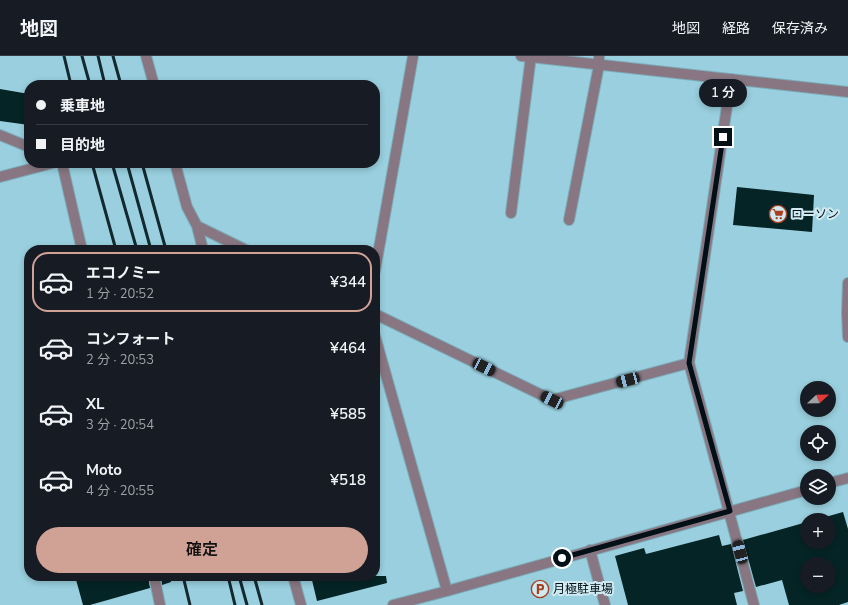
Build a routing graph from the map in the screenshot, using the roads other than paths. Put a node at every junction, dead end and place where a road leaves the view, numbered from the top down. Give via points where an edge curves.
1 (146, 56) edge
2 (413, 56) edge
3 (527, 56) edge
4 (599, 60) edge
5 (731, 79) junction
6 (153, 80) edge
7 (848, 92) edge
8 (0, 135) edge
9 (24, 145) edge
10 (34, 168) edge
11 (63, 168) edge
12 (176, 168) edge
13 (0, 177) edge
14 (511, 213) dead end
15 (569, 220) dead end
16 (197, 226) junction
17 (81, 245) edge
18 (203, 245) edge
19 (236, 245) edge
20 (380, 245) edge
21 (848, 283) edge
22 (380, 316) edge
23 (848, 332) edge
24 (380, 354) edge
25 (689, 363) junction
26 (848, 478) edge
27 (836, 481) edge
28 (800, 492) edge
29 (730, 511) junction
30 (590, 550) junction
31 (155, 581) edge
32 (294, 581) edge
33 (447, 591) junction
34 (160, 605) edge
35 (301, 605) edge
36 (392, 605) edge
37 (606, 605) edge
38 (754, 605) edge

1 - 6 street
2 - 20 street
3 - 4 street
3 - 14 street
4 - 5 street
4 - 15 street
5 - 7 street
5 - 25 street
8 - 9 street
10 - 13 street
11 - 17 street
12 - 16 street via 187,207
16 - 18 street
16 - 19 street
21 - 23 street
22 - 25 street via 552,400
24 - 33 street
25 - 29 street
26 - 27 street
28 - 29 street
29 - 30 street
29 - 38 street
30 - 33 street
30 - 37 street
31 - 34 street
32 - 35 street
33 - 36 street

